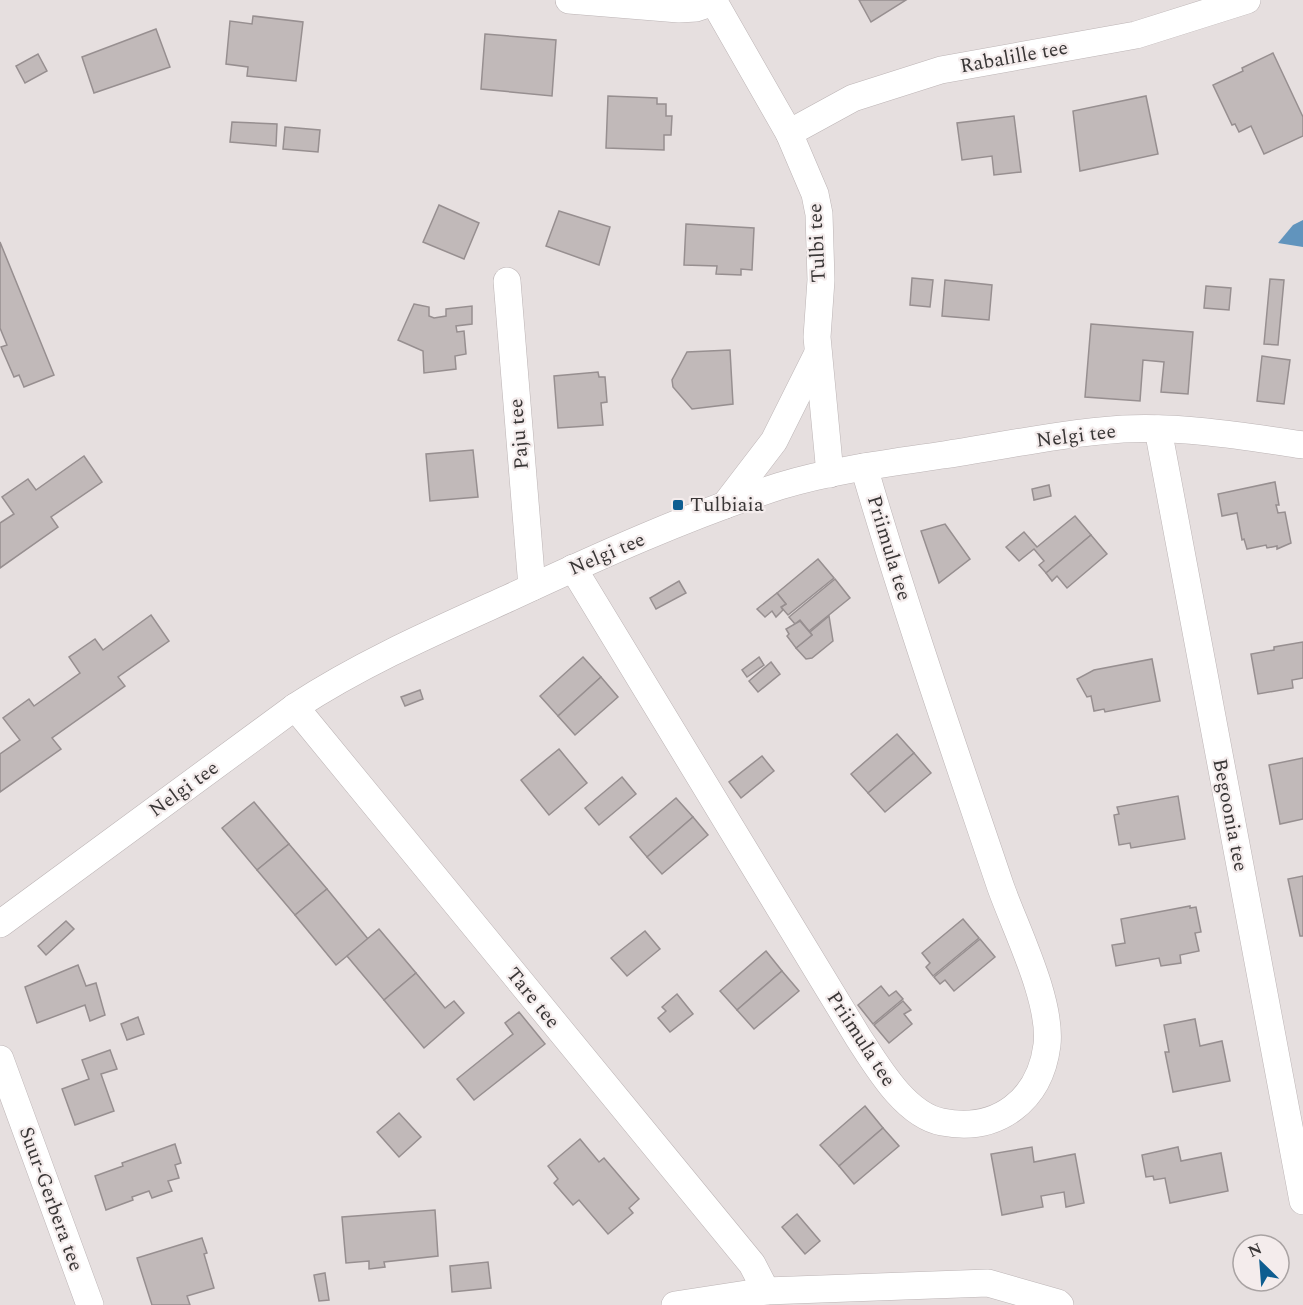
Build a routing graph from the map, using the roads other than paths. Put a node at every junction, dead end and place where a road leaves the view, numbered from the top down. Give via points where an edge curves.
1 (569, 0) edge
2 (1247, 0) edge
3 (713, 1) edge
4 (789, 133) junction
5 (507, 281) dead end
6 (818, 353) junction
7 (1158, 429) junction
8 (1303, 445) edge
9 (864, 467) junction
10 (830, 474) junction
11 (724, 505) junction
12 (573, 568) junction
13 (532, 587) junction
14 (295, 707) junction
15 (0, 924) edge
16 (0, 1059) edge
17 (1303, 1201) edge
18 (766, 1291) junction
19 (90, 1305) edge
20 (675, 1305) edge
21 (1060, 1305) edge

1 - 3 street via 679,9
2 - 4 street, Rabalille tee via 1136,35 941,70 853,98
3 - 4 street, Tulbi tee
4 - 6 street, Tulbi tee via 815,194 819,214
5 - 13 street, Paju tee
6 - 10 street, Tulbi tee
6 - 11 street via 774,441
7 - 8 street, Nelgi tee via 1220,432
7 - 9 street, Nelgi tee via 1082,434
7 - 17 street, Begoonia tee
9 - 10 street, Nelgi tee
9 - 12 street, Priimula tee via 889,554 1045,1014 1047,1043 1041,1074 1029,1094 1012,1110 989,1121 966,1125 940,1122 924,1115 894,1090
10 - 11 street, Nelgi tee
11 - 12 street, Nelgi tee
12 - 13 street, Nelgi tee
13 - 14 street, Nelgi tee via 333,683
14 - 15 street, Nelgi tee
14 - 18 street, Tare tee via 752,1264
16 - 19 street, Suur-Gerbera tee
18 - 20 street
18 - 21 street via 988,1283

